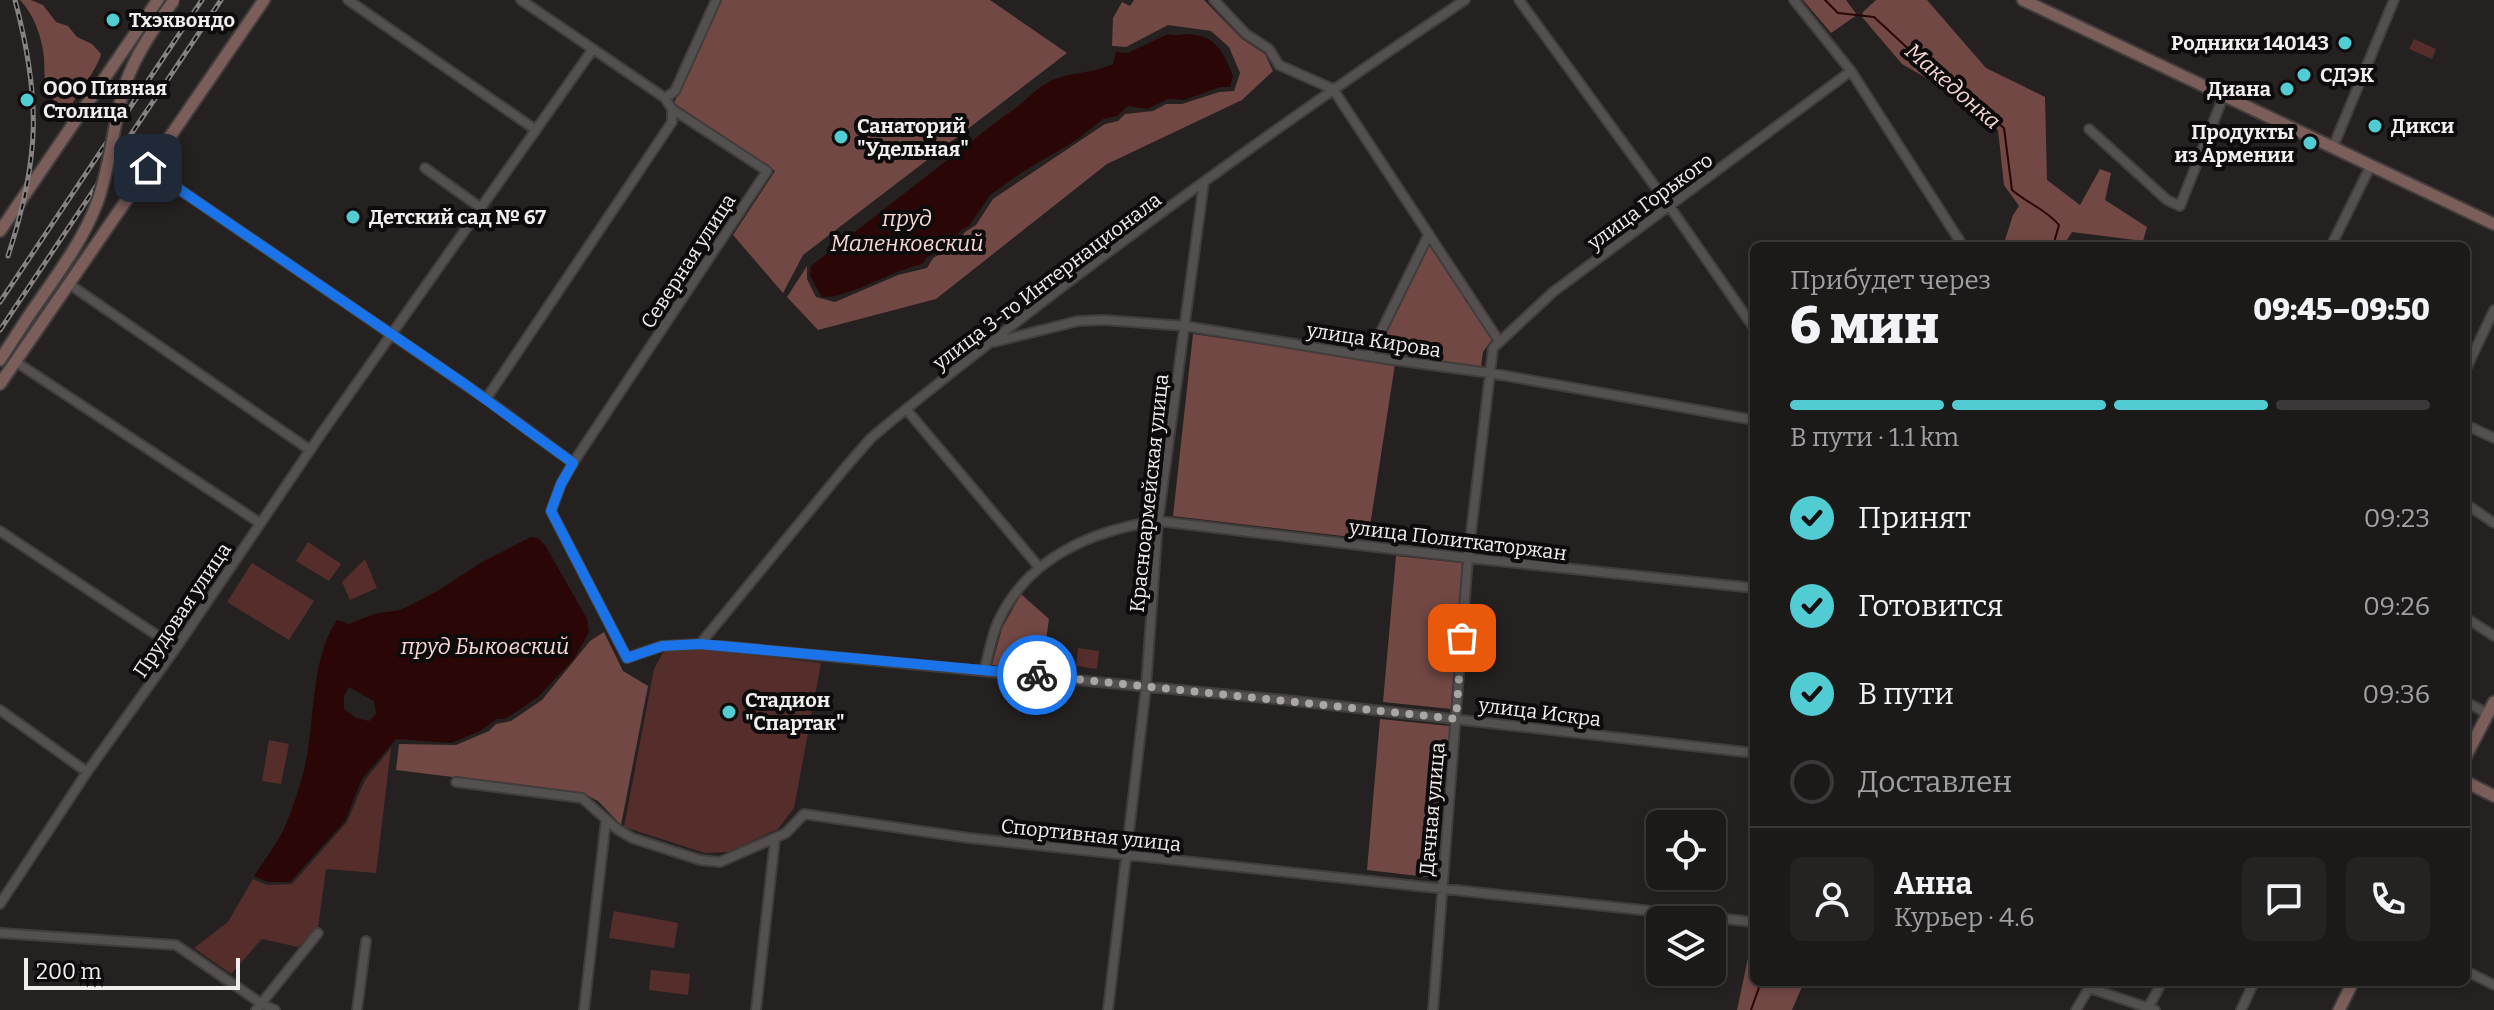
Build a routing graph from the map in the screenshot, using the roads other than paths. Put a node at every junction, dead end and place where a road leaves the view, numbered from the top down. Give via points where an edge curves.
1 (158, 0) edge
2 (174, 0) edge
3 (264, 0) edge
4 (348, 0) edge
5 (521, 0) edge
6 (716, 0) edge
7 (1214, 0) edge
8 (1465, 0) edge
9 (1519, 0) edge
10 (1794, 0) edge
11 (2023, 0) edge
12 (2394, 0) edge
13 (593, 49) junction
14 (1851, 71) junction
15 (1333, 89) junction
16 (2224, 95) junction
17 (665, 98) junction
18 (672, 109) junction
19 (2089, 129) dead end
20 (536, 130) junction
21 (2333, 147) junction
22 (2371, 165) junction
23 (148, 168) junction
24 (425, 168) dead end
25 (1204, 182) junction
26 (1670, 207) junction
27 (481, 208) junction
28 (2494, 224) edge
29 (0, 231) edge
30 (1429, 234) junction
31 (1960, 242) edge
32 (2333, 242) edge
33 (69, 284) junction
34 (2494, 310) edge
35 (1750, 322) edge
36 (1185, 326) junction
37 (393, 334) junction
38 (1499, 341) junction
39 (990, 343) junction
40 (1369, 356) junction
41 (0, 360) edge
42 (2470, 361) edge
43 (16, 362) junction
44 (1490, 373) junction
45 (0, 384) edge
46 (486, 399) junction
47 (906, 409) junction
48 (1750, 419) edge
49 (2470, 427) edge
50 (2494, 438) edge
51 (310, 450) junction
52 (573, 463) junction
53 (2470, 507) edge
54 (1158, 521) junction
55 (260, 523) junction
56 (2494, 523) edge
57 (0, 531) edge
58 (1468, 558) junction
59 (1039, 567) junction
60 (1750, 588) edge
61 (2470, 621) edge
62 (2494, 636) edge
63 (700, 644) junction
64 (176, 648) junction
65 (984, 670) junction
66 (1146, 687) junction
67 (2494, 702) edge
68 (2470, 704) edge
69 (0, 710) edge
70 (2488, 714) junction
71 (1456, 719) junction
72 (2470, 748) edge
73 (1750, 753) edge
74 (87, 772) junction
75 (456, 782) dead end
76 (2470, 784) edge
77 (2494, 796) edge
78 (606, 820) junction
79 (775, 839) junction
80 (1127, 855) junction
81 (1442, 887) junction
82 (0, 904) edge
83 (1750, 922) edge
84 (0, 933) edge
85 (318, 933) dead end
86 (366, 941) dead end
87 (2470, 973) edge
88 (2494, 985) edge
89 (2086, 986) edge
90 (2089, 986) edge
91 (2160, 986) edge
92 (2252, 986) edge
93 (2351, 986) edge
94 (259, 1007) edge
95 (2150, 1009) edge
96 (275, 1010) edge
97 (357, 1010) edge
98 (584, 1010) edge
99 (756, 1010) edge
100 (1108, 1010) edge
101 (1433, 1010) edge
102 (2076, 1010) edge
103 (2241, 1010) edge
104 (2339, 1010) edge

1 - 29 main road
2 - 41 main road, bridge via 130,71 102,186 86,227
3 - 23 main road
4 - 20 street
5 - 13 street
6 - 17 street via 675,91
7 - 15 street via 1246,34 1269,49 1279,65
8 - 15 street, улица 3-го Интернационала
9 - 26 street
10 - 14 street
11 - 16 main road
12 - 21 street
13 - 17 street
13 - 20 street, Прудовая улица
14 - 26 street, улица Горького
14 - 31 street
15 - 25 street, улица 3-го Интернационала
15 - 30 street
16 - 19 street via 2180,206
16 - 21 main road
17 - 18 street
18 - 46 street via 672,122
18 - 52 street, Северная улица via 767,171
20 - 27 street, Прудовая улица
21 - 22 main road
22 - 28 main road
22 - 32 street
23 - 33 main road
23 - 37 street
24 - 27 street
25 - 36 street, Красноармейская улица
25 - 39 street, улица 3-го Интернационала
26 - 35 street
26 - 38 street, улица Горького via 1553,292
27 - 37 street, Прудовая улица
30 - 38 street
30 - 40 street
33 - 43 main road
33 - 51 street
34 - 42 street
36 - 39 street, улица Кирова via 1078,321
36 - 40 street, улица Кирова
36 - 54 street, Красноармейская улица
37 - 46 street
37 - 51 street, Прудовая улица
38 - 44 street
39 - 47 street, улица 3-го Интернационала
40 - 44 street, улица Кирова
43 - 45 main road
43 - 55 street
44 - 48 street, улица Кирова
44 - 58 street, Дачная улица
46 - 52 street
47 - 59 street
47 - 63 street, улица 3-го Интернационала via 862,449
49 - 50 street
51 - 55 street, Прудовая улица
52 - 63 street, улица Искра via 551,511 627,658 662,646
53 - 56 street
54 - 58 street, улица Политкаторжан
54 - 59 street, улица Политкаторжан via 1123,525 1069,546
54 - 66 street, Красноармейская улица
55 - 64 street, Прудовая улица
57 - 64 street
58 - 60 street, улица Политкаторжан
58 - 71 street, Дачная улица
59 - 65 street, улица Политкаторжан via 1017,590 997,624
61 - 62 street
63 - 65 street, улица Искра
64 - 74 street, Прудовая улица
65 - 66 street, улица Искра
66 - 71 street, улица Искра
66 - 80 street, Красноармейская улица
67 - 70 main road
68 - 70 street
69 - 74 street
70 - 72 main road
71 - 73 street, улица Искра
71 - 81 street, Дачная улица
74 - 82 street, Прудовая улица
75 - 78 street, Спортивная улица via 582,798
76 - 77 main road
78 - 79 street, Спортивная улица via 632,838 700,860 720,862
78 - 98 street
79 - 80 street, Спортивная улица via 804,814
79 - 99 street
80 - 81 street, Спортивная улица
80 - 100 street, Красноармейская улица
81 - 83 street, Спортивная улица
81 - 101 street, Дачная улица
84 - 94 street via 176,945
85 - 94 street
86 - 97 street
87 - 88 street
89 - 102 street
90 - 95 street
91 - 95 street
92 - 103 street
93 - 104 main road
94 - 96 street

